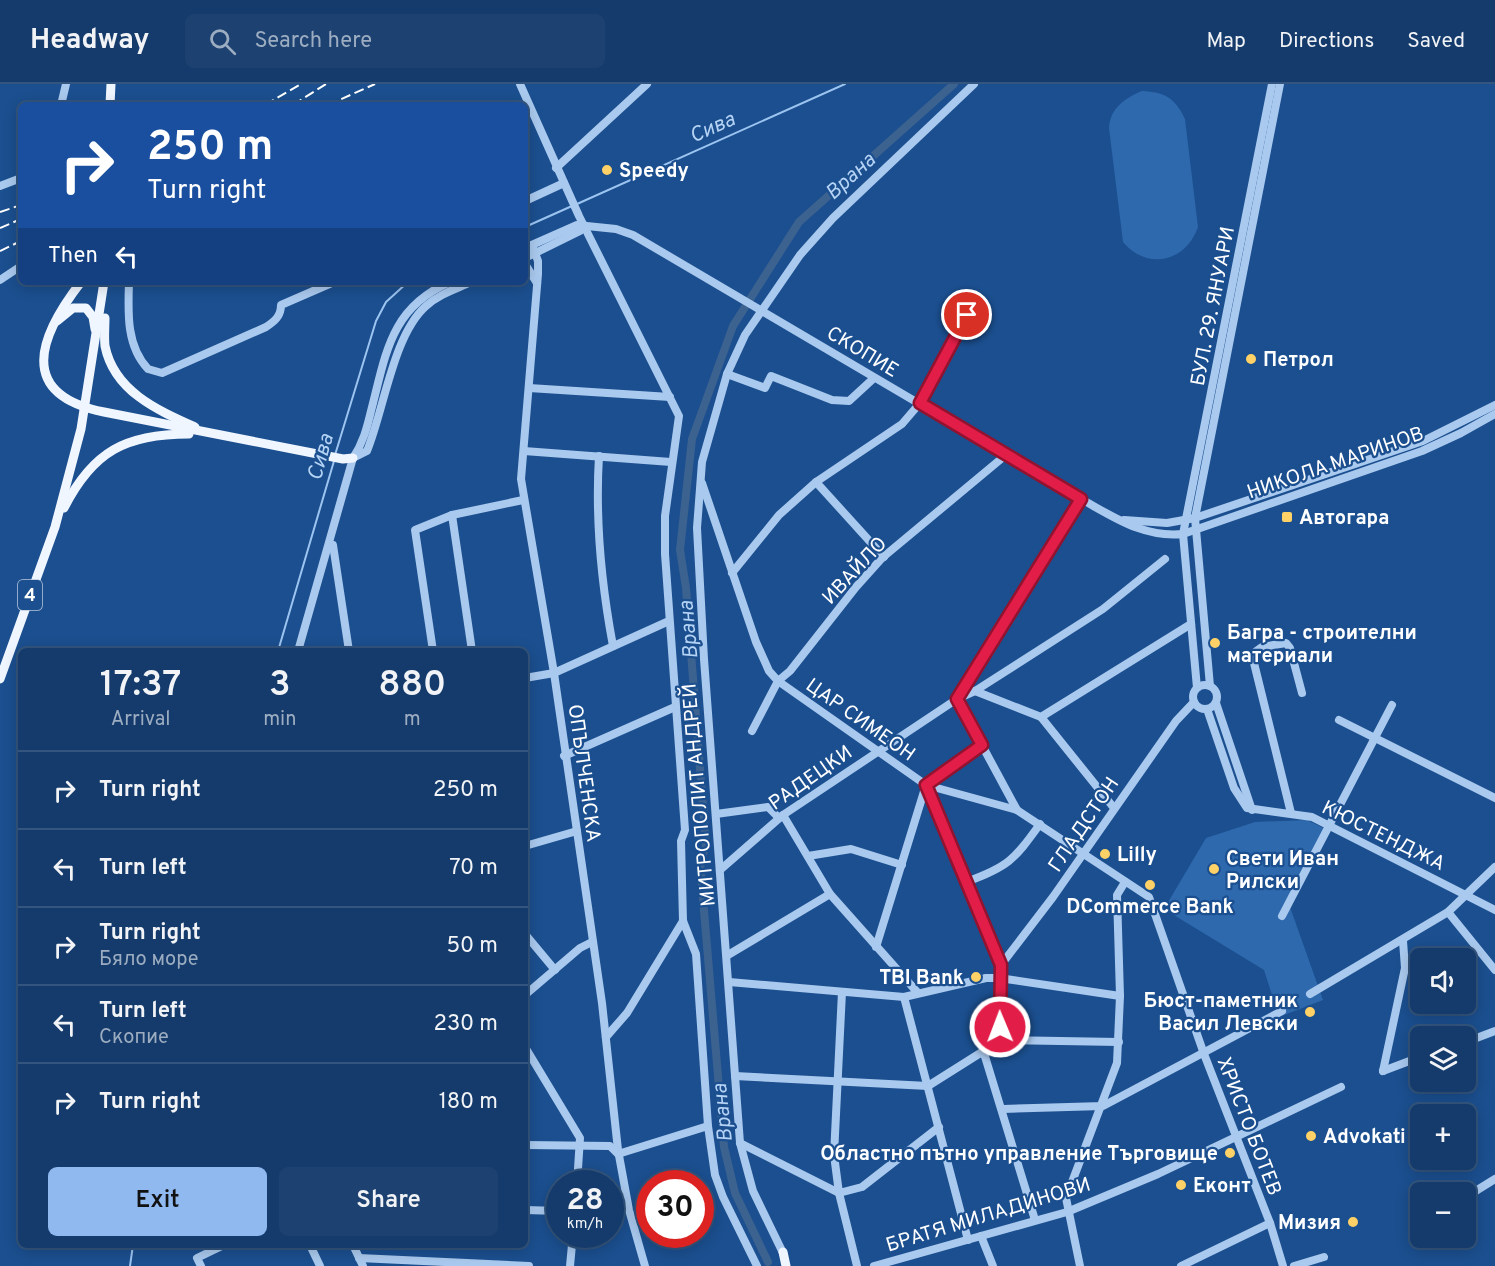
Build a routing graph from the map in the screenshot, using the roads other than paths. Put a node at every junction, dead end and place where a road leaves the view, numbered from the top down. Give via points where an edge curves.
1 (66, 84) edge
2 (111, 84) edge
3 (520, 84) edge
4 (647, 84) edge
5 (974, 84) edge
6 (1272, 84) edge
7 (1280, 84) edge
8 (62, 102) edge
9 (110, 102) edge
10 (528, 102) edge
11 (528, 103) edge
12 (556, 168) junction
13 (18, 178) edge
14 (564, 183) junction
15 (0, 186) edge
16 (528, 200) edge
17 (584, 225) junction
18 (531, 249) edge
19 (18, 268) edge
20 (528, 269) edge
21 (0, 280) edge
22 (537, 284) junction
23 (79, 285) edge
24 (104, 285) edge
25 (104, 285) edge
26 (129, 285) edge
27 (327, 285) edge
28 (443, 285) edge
29 (465, 285) edge
30 (966, 298) dead end
31 (759, 309) junction
32 (51, 327) junction
33 (97, 340) junction
34 (727, 374) junction
35 (874, 378) junction
36 (529, 388) junction
37 (670, 397) junction
38 (920, 403) junction
39 (1495, 405) edge
40 (1495, 414) edge
41 (210, 434) junction
42 (524, 451) junction
43 (1007, 454) junction
44 (599, 456) junction
45 (353, 458) junction
46 (671, 462) junction
47 (700, 478) junction
48 (816, 482) junction
49 (1081, 499) junction
50 (524, 500) junction
51 (1198, 500) junction
52 (1218, 510) junction
53 (452, 515) junction
54 (1195, 518) junction
55 (1119, 520) junction
56 (1184, 521) junction
57 (55, 527) junction
58 (1195, 530) junction
59 (1183, 534) junction
60 (333, 538) junction
61 (884, 557) junction
62 (1165, 560) dead end
63 (732, 573) junction
64 (669, 621) junction
65 (1191, 624) junction
66 (614, 646) junction
67 (299, 648) edge
68 (348, 648) edge
69 (433, 648) edge
70 (472, 648) edge
71 (554, 673) junction
72 (528, 677) edge
73 (0, 679) edge
74 (778, 681) junction
75 (1209, 686) junction
76 (1197, 688) junction
77 (975, 691) junction
78 (1302, 693) dead end
79 (957, 699) junction
80 (1194, 702) junction
81 (1216, 703) junction
82 (1392, 705) dead end
83 (675, 707) junction
84 (1207, 709) junction
85 (1041, 717) junction
86 (1339, 720) dead end
87 (752, 731) dead end
88 (1376, 740) junction
89 (982, 745) junction
90 (878, 750) junction
91 (564, 756) junction
92 (926, 785) junction
93 (1495, 798) edge
94 (1114, 808) junction
95 (1017, 810) junction
96 (1252, 810) junction
97 (1292, 813) junction
98 (716, 814) junction
99 (781, 817) junction
100 (1040, 824) junction
101 (1330, 825) junction
102 (577, 831) junction
103 (528, 845) edge
104 (1083, 853) junction
105 (807, 856) junction
106 (902, 865) junction
107 (1495, 867) edge
108 (720, 870) junction
109 (966, 882) junction
110 (1125, 882) junction
111 (830, 894) junction
112 (1465, 894) junction
113 (1149, 897) joint
114 (1495, 910) edge
115 (1449, 912) junction
116 (1282, 916) dead end
117 (683, 921) junction
118 (528, 938) edge
119 (1403, 940) junction
120 (592, 942) junction
121 (876, 947) junction
122 (728, 955) junction
123 (1001, 965) junction
124 (555, 970) junction
125 (1495, 970) edge
126 (999, 978) junction
127 (729, 982) junction
128 (528, 992) edge
129 (842, 992) junction
130 (918, 993) junction
131 (1310, 994) dead end
132 (1120, 996) junction
133 (904, 998) junction
134 (1282, 1011) dead end
135 (1495, 1031) edge
136 (606, 1037) junction
137 (1476, 1038) edge
138 (1001, 1040) junction
139 (1119, 1042) junction
140 (983, 1050) junction
141 (528, 1052) edge
142 (1204, 1054) junction
143 (1410, 1061) edge
144 (735, 1076) junction
145 (836, 1083) junction
146 (928, 1086) junction
147 (1341, 1087) dead end
148 (1103, 1106) junction
149 (1003, 1109) junction
150 (708, 1126) junction
151 (939, 1127) junction
152 (1237, 1136) junction
153 (740, 1143) junction
154 (528, 1145) edge
155 (580, 1146) junction
156 (618, 1154) junction
157 (578, 1170) edge
158 (1495, 1179) edge
159 (1476, 1191) edge
160 (839, 1193) junction
161 (528, 1210) edge
162 (546, 1211) edge
163 (1067, 1212) junction
164 (1035, 1220) junction
165 (1270, 1223) junction
166 (981, 1236) junction
167 (968, 1240) junction
168 (218, 1248) edge
169 (311, 1248) edge
170 (354, 1248) edge
171 (572, 1248) edge
172 (783, 1252) joint
173 (920, 1255) junction
174 (1324, 1257) dead end
175 (359, 1258) junction
176 (201, 1266) edge
177 (320, 1266) edge
178 (363, 1266) edge
179 (529, 1266) edge
180 (570, 1266) edge
181 (645, 1266) edge
182 (757, 1266) edge
183 (788, 1266) edge
184 (857, 1266) edge
185 (874, 1266) edge
186 (918, 1266) edge
187 (993, 1266) edge
188 (1080, 1266) edge
189 (1181, 1266) edge
190 (1283, 1266) edge
191 (1294, 1266) edge

1 - 8 street
2 - 9 main road
3 - 10 street, МИТРОПОЛИТ АНДРЕЙ
4 - 12 street
5 - 31 street, МИТРОПОЛИТ АНДРЕЙ via 833,218
6 - 56 street, БУЛ. 29. ЯНУАРИ
7 - 51 street, БУЛ. 29. ЯНУАРИ
11 - 12 street, МИТРОПОЛИТ АНДРЕЙ
12 - 14 street, МИТРОПОЛИТ АНДРЕЙ
13 - 15 street
14 - 16 street
14 - 17 street, МИТРОПОЛИТ АНДРЕЙ
17 - 18 street via 580,231
17 - 31 street, СКОПИЕ via 633,235
17 - 37 street, МИТРОПОЛИТ АНДРЕЙ
18 - 22 street, ОПЪЛЧЕНСКА via 538,267
19 - 21 street
20 - 22 street
22 - 36 street, ОПЪЛЧЕНСКА
23 - 32 main road
24 - 33 main road, 4
25 - 41 main road via 105,346 119,376 141,400
26 - 27 street via 129,320 135,348 148,369 162,373 266,327 281,311 281,305
28 - 45 street via 417,300 395,331 365,435
29 - 45 street via 433,300 411,323 367,451
30 - 38 street via 967,315
31 - 34 street, МИТРОПОЛИТ АНДРЕЙ
31 - 35 street, СКОПИЕ
32 - 33 main road via 73,308 86,308 93,317
32 - 41 main road via 42,353 45,372 54,387 70,400 92,410
33 - 57 main road, 4 via 81,429
34 - 35 street via 765,388 771,376 832,400 849,401
34 - 47 street, МИТРОПОЛИТ АНДРЕЙ
35 - 38 street, СКОПИЕ
36 - 37 street
36 - 42 street, ОПЪЛЧЕНСКА
37 - 46 street, МИТРОПОЛИТ АНДРЕЙ via 679,416
38 - 43 street, СКОПИЕ
38 - 48 street via 902,424
39 - 52 street, НИКОЛА МАРИНОВ via 1423,441
40 - 58 street, НИКОЛА МАРИНОВ via 1422,451
41 - 45 main road via 328,457
41 - 57 main road via 148,436 113,449 82,477
42 - 44 street
42 - 50 street, ОПЪЛЧЕНСКА
43 - 49 street, СКОПИЕ
43 - 61 street, ИВАЙЛО
44 - 46 street
44 - 66 street via 598,548
45 - 60 street
46 - 64 street, МИТРОПОЛИТ АНДРЕЙ via 665,526
47 - 63 street, ЦАР СИМЕОН
47 - 98 street, МИТРОПОЛИТ АНДРЕЙ via 697,528
48 - 61 street
48 - 63 street via 779,515
49 - 55 street, СКОПИЕ
49 - 79 street
50 - 53 street
50 - 71 street, ОПЪЛЧЕНСКА
51 - 52 street
51 - 54 street, БУЛ. 29. ЯНУАРИ
52 - 54 street, НИКОЛА МАРИНОВ
53 - 69 street via 415,530
53 - 70 street
54 - 56 street, НИКОЛА МАРИНОВ
54 - 58 street, БУЛ. 29. ЯНУАРИ
55 - 56 street, СКОПИЕ via 1156,524
55 - 59 street, СКОПИЕ via 1149,533
56 - 59 street, БУЛ. 29. ЯНУАРИ
57 - 73 main road, 4
58 - 59 street, НИКОЛА МАРИНОВ
58 - 75 street, БУЛ. 29. ЯНУАРИ
59 - 65 street, БУЛ. 29. ЯНУАРИ
60 - 67 street
60 - 68 street
61 - 74 street, ИВАЙЛО
62 - 77 street, РАДЕЦКИ via 1103,609
63 - 74 street, ЦАР СИМЕОН via 756,642
64 - 66 street
64 - 83 street, МИТРОПОЛИТ АНДРЕЙ
65 - 76 street, БУЛ. 29. ЯНУАРИ
65 - 85 street
66 - 71 street
71 - 72 street
71 - 91 street, ОПЪЛЧЕНСКА
74 - 87 street, ИВАЙЛО
74 - 90 street, ЦАР СИМЕОН
75 - 76 street
75 - 81 street via 1217,695
76 - 80 street
77 - 79 street, РАДЕЦКИ
77 - 85 street
78 - 97 street via 1286,643 1255,652 1252,659
79 - 89 street
79 - 90 street, РАДЕЦКИ
80 - 84 street
80 - 94 street, ГЛАДСТОН via 1181,714
81 - 84 street
81 - 96 street
82 - 88 street
83 - 91 street
83 - 117 street, МИТРОПОЛИТ АНДРЕЙ via 685,830 681,841
84 - 96 street via 1236,793
85 - 94 street
86 - 88 street
88 - 93 street
88 - 101 street
89 - 92 street
89 - 95 street
90 - 92 street, ЦАР СИМЕОН
90 - 99 street, РАДЕЦКИ
91 - 102 street, ОПЪЛЧЕНСКА
92 - 95 street, ЦАР СИМЕОН
92 - 106 street
92 - 109 street
94 - 104 street, ГЛАДСТОН
95 - 100 street, ЦАР СИМЕОН
96 - 97 street, КЮСТЕНДЖА
97 - 101 street, КЮСТЕНДЖА
98 - 99 street via 768,807
98 - 108 street, МИТРОПОЛИТ АНДРЕЙ
99 - 105 street
99 - 108 street, РАДЕЦКИ
100 - 104 street, ЦАР СИМЕОН
100 - 109 street via 1019,853 1000,870
101 - 112 street, КЮСТЕНДЖА
101 - 116 street
102 - 103 street
102 - 120 street, ОПЪЛЧЕНСКА
104 - 110 street, ЦАР СИМЕОН
104 - 123 street, ГЛАДСТОН
105 - 106 street via 850,849
105 - 111 street
106 - 121 street
107 - 112 street
108 - 122 street, МИТРОПОЛИТ АНДРЕЙ
109 - 123 street
110 - 113 street, ЦАР СИМЕОН
110 - 132 street via 1117,894
111 - 121 street
111 - 122 street
112 - 114 street, КЮСТЕНДЖА
112 - 115 street
113 - 142 street, ХРИСТО БОТЕВ
115 - 119 street
115 - 125 street
117 - 136 street via 627,1013
117 - 150 street, МИТРОПОЛИТ АНДРЕЙ via 696,954
118 - 124 street
119 - 131 street
119 - 143 street via 1405,968 1383,1071
120 - 124 street
120 - 136 street, ОПЪЛЧЕНСКА
121 - 130 street
122 - 127 street, МИТРОПОЛИТ АНДРЕЙ
123 - 126 street
124 - 128 street
126 - 130 street
126 - 132 street
126 - 138 street
127 - 129 street
127 - 144 street, МИТРОПОЛИТ АНДРЕЙ
129 - 133 street
129 - 145 street
130 - 133 street
132 - 139 street
133 - 146 street
134 - 142 street
135 - 137 street
136 - 156 street, ОПЪЛЧЕНСКА
138 - 139 street
138 - 140 street
139 - 148 street via 1117,1063
140 - 146 street
140 - 149 street
141 - 155 street via 580,1138
142 - 148 street
142 - 152 street, ХРИСТО БОТЕВ
144 - 145 street
144 - 153 street, МИТРОПОЛИТ АНДРЕЙ
145 - 146 street
145 - 160 street via 834,1155
146 - 151 street
147 - 152 street, БРАТЯ МИЛАДИНОВИ
148 - 149 street
148 - 163 street via 1066,1198
149 - 164 street
150 - 156 street
150 - 182 street, МИТРОПОЛИТ АНДРЕЙ via 715,1174 723,1197
151 - 160 street via 862,1188
151 - 167 street
152 - 163 street, БРАТЯ МИЛАДИНОВИ
152 - 165 street, ХРИСТО БОТЕВ
153 - 160 street
153 - 172 street, МИТРОПОЛИТ АНДРЕЙ via 753,1191
154 - 155 street
155 - 156 street via 609,1146
155 - 157 street
156 - 181 street, ОПЪЛЧЕНСКА via 628,1210
158 - 159 street
160 - 184 street
161 - 162 street
163 - 164 street, БРАТЯ МИЛАДИНОВИ
163 - 188 street
164 - 166 street, БРАТЯ МИЛАДИНОВИ
165 - 189 street
165 - 190 street, ХРИСТО БОТЕВ
166 - 167 street, БРАТЯ МИЛАДИНОВИ
166 - 187 street
167 - 173 street, БРАТЯ МИЛАДИНОВИ
168 - 176 street via 197,1258
169 - 177 street
170 - 175 street
171 - 180 street
172 - 183 main road
173 - 185 street, БРАТЯ МИЛАДИНОВИ
173 - 186 street
174 - 191 street
175 - 178 street
175 - 179 street

